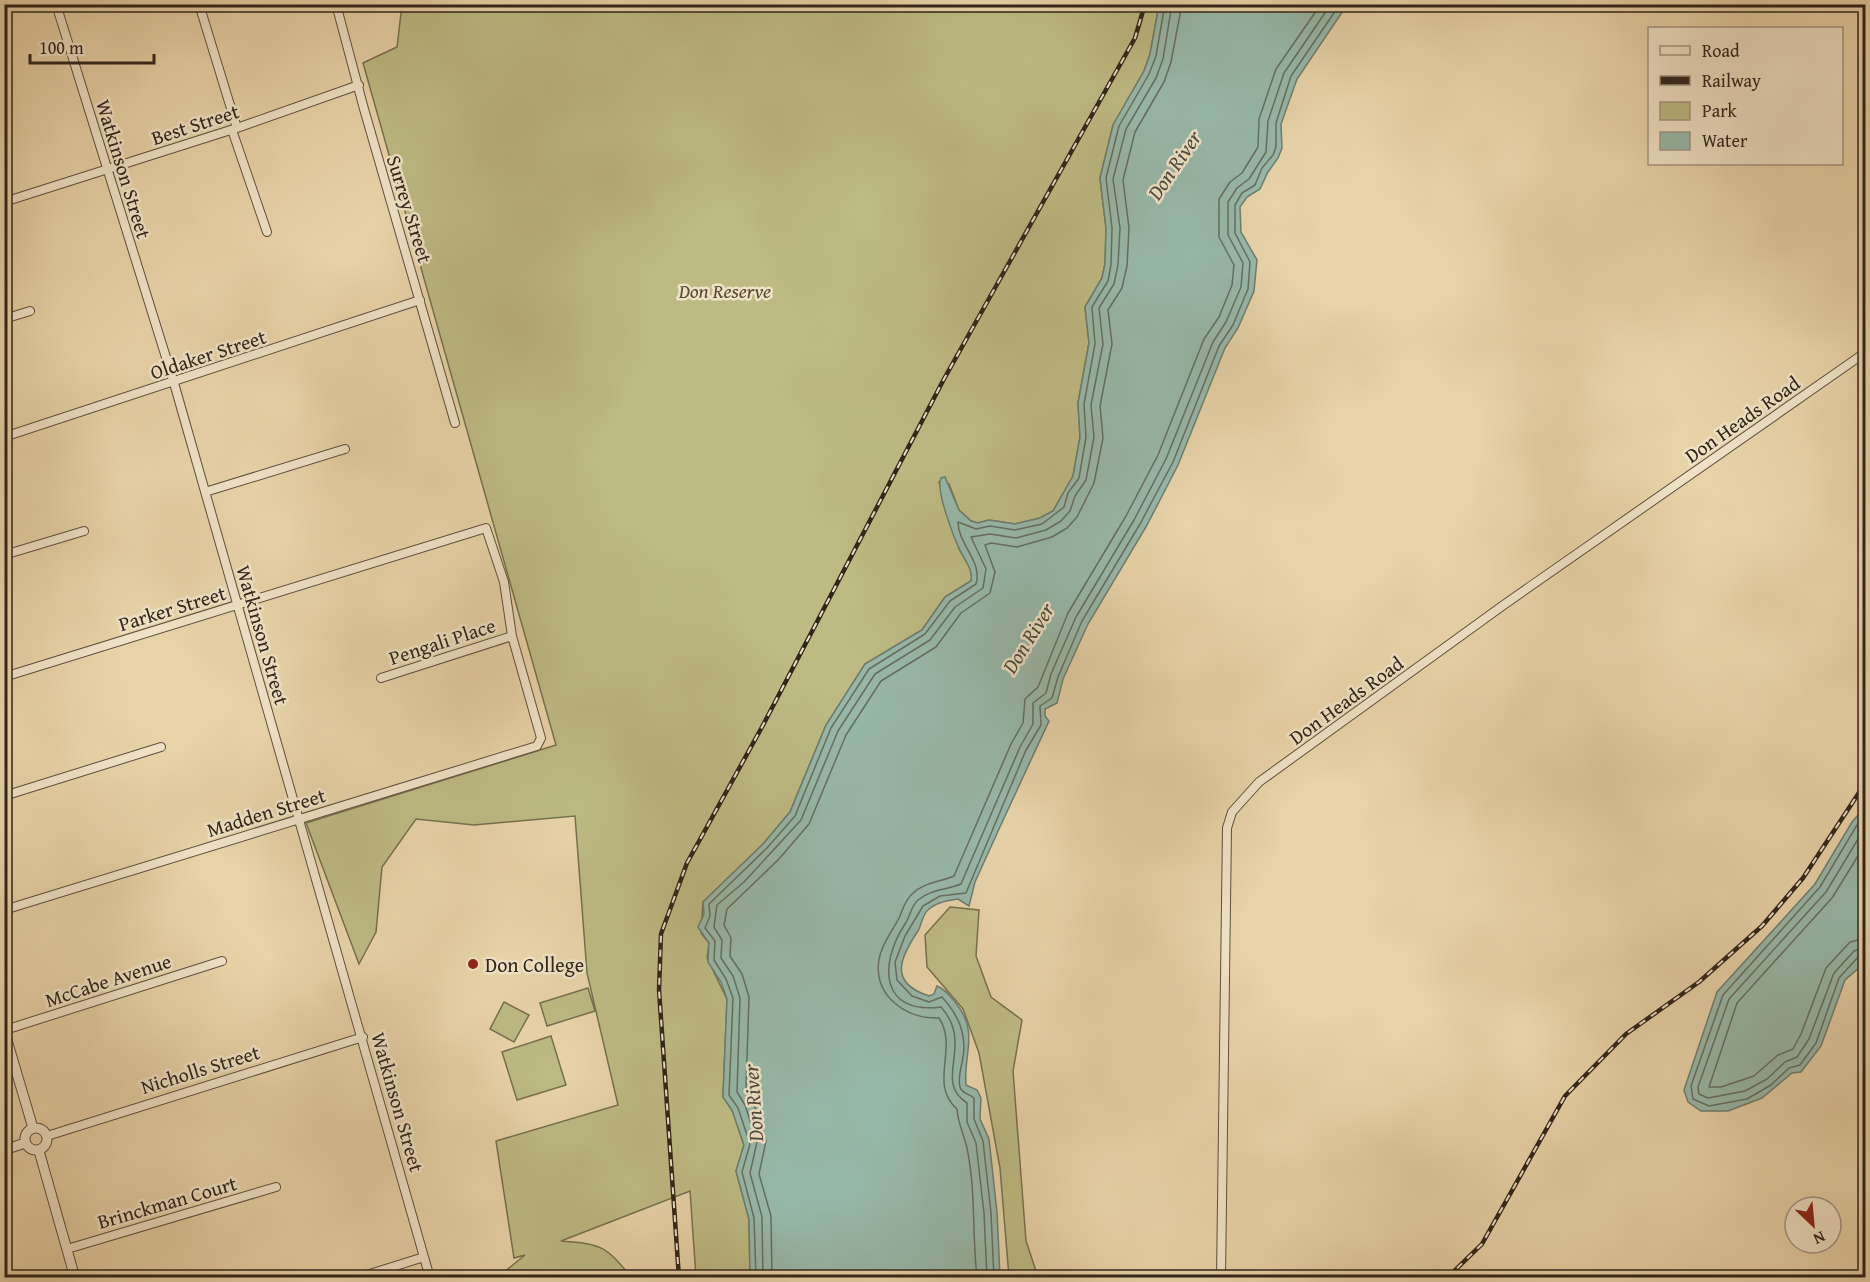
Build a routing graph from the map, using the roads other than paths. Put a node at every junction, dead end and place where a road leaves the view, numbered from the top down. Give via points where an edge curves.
1 (56, 4) edge
2 (199, 4) edge
3 (336, 4) edge
4 (359, 85) junction
5 (235, 129) junction
6 (107, 170) junction
7 (4, 202) edge
8 (267, 232) dead end
9 (420, 300) junction
10 (30, 311) dead end
11 (4, 319) edge
12 (1866, 352) edge
13 (174, 383) junction
14 (455, 423) dead end
15 (4, 437) edge
16 (345, 449) dead end
17 (205, 492) junction
18 (84, 531) dead end
19 (4, 555) edge
20 (236, 605) junction
21 (512, 636) junction
22 (4, 677) edge
23 (381, 678) dead end
24 (161, 747) dead end
25 (4, 796) edge
26 (299, 819) junction
27 (4, 910) edge
28 (222, 961) dead end
29 (5, 1030) edge
30 (363, 1037) junction
31 (33, 1128) junction
32 (47, 1136) junction
33 (26, 1143) junction
34 (4, 1150) edge
35 (39, 1150) junction
36 (276, 1187) dead end
37 (67, 1249) junction
38 (424, 1257) junction
39 (75, 1278) edge
40 (357, 1278) edge
41 (430, 1278) edge
42 (1221, 1278) edge

1 - 6 street, Watkinson Street
2 - 5 street
3 - 4 street, Surrey Street
4 - 5 street, Best Street
4 - 9 street, Surrey Street
5 - 6 street, Best Street
5 - 8 street
6 - 7 street, Best Street
6 - 13 street, Watkinson Street
9 - 13 street, Oldaker Street
9 - 14 street, Surrey Street
10 - 11 street
12 - 42 street, Don Heads Road via 1505,604 1259,782 1232,812 1227,828
13 - 15 street, Oldaker Street
13 - 17 street, Watkinson Street
16 - 17 street
17 - 20 street, Watkinson Street
18 - 19 street
20 - 21 street, Parker Street via 486,528 504,582
20 - 22 street, Parker Street
20 - 26 street, Watkinson Street
21 - 23 street, Pengali Place
21 - 26 street, Madden Street via 541,738 537,746
24 - 25 street
26 - 27 street, Madden Street
26 - 30 street, Watkinson Street
28 - 29 street, McCabe Avenue
29 - 31 street
30 - 32 street, Nicholls Street
30 - 38 street, Watkinson Street
31 - 32 street via 42,1129
31 - 33 street via 26,1135
32 - 35 street via 47,1144
33 - 34 street
33 - 35 street via 32,1150
35 - 37 street
36 - 37 street, Brinckman Court
37 - 39 street
38 - 40 street
38 - 41 street, Watkinson Street

